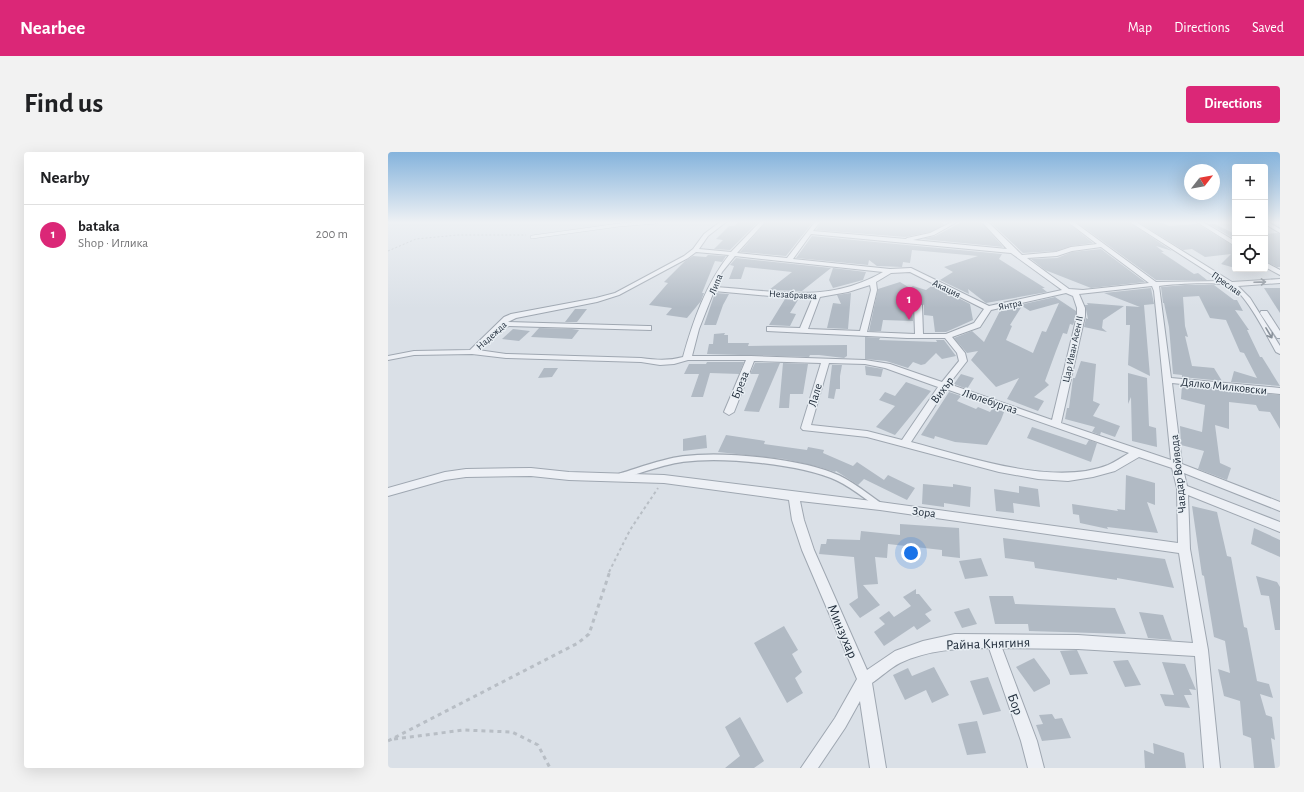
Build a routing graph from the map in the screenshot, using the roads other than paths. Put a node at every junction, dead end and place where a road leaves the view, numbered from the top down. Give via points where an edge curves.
1 (694, 251) edge
2 (702, 251) edge
3 (736, 251) edge
4 (796, 251) edge
5 (1010, 251) edge
6 (1013, 251) joint
7 (1066, 251) edge
8 (1110, 251) edge
9 (1181, 251) edge
10 (1184, 251) edge
11 (733, 254) junction
12 (1021, 257) junction
13 (789, 260) junction
14 (1268, 266) edge
15 (890, 270) junction
16 (1280, 274) edge
17 (1235, 276) dead end
18 (1242, 276) dead end
19 (1225, 277) junction
20 (1280, 281) edge
21 (873, 282) junction
22 (1211, 282) junction
23 (1235, 283) junction
24 (1155, 285) junction
25 (713, 289) junction
26 (1067, 291) junction
27 (817, 296) junction
28 (918, 305) dead end
29 (988, 308) junction
30 (503, 324) junction
31 (648, 328) dead end
32 (770, 330) dead end
33 (803, 331) junction
34 (863, 334) junction
35 (919, 336) junction
36 (947, 336) junction
37 (1280, 336) edge
38 (472, 352) junction
39 (1280, 352) edge
40 (388, 358) edge
41 (687, 358) junction
42 (751, 358) junction
43 (825, 362) junction
44 (1168, 380) junction
45 (944, 385) junction
46 (1280, 391) edge
47 (730, 412) dead end
48 (1056, 424) junction
49 (904, 444) junction
50 (1137, 453) junction
51 (1177, 466) junction
52 (618, 477) junction
53 (1182, 488) junction
54 (388, 492) edge
55 (794, 496) junction
56 (880, 506) junction
57 (1280, 507) edge
58 (1280, 527) edge
59 (1184, 550) junction
60 (993, 641) junction
61 (1201, 650) junction
62 (864, 680) junction
63 (809, 768) edge
64 (878, 768) edge
65 (1036, 768) edge
66 (1212, 768) edge

1 - 30 street, Надежда via 618,294 514,316
2 - 11 street
3 - 11 street, Липа
4 - 13 street
5 - 6 street
6 - 12 street, Цар Иван Асен II
7 - 12 street
8 - 24 street
9 - 19 street, Преслав
10 - 19 street, Преслав
11 - 13 street
11 - 25 street, Липа via 719,272
12 - 26 street, Цар Иван Асен II
13 - 15 street
14 - 16 street
15 - 21 street, Незабравка
15 - 29 street, Акация via 906,269
16 - 18 street
17 - 19 street
19 - 22 street
19 - 23 street, Преслав
23 -> 20 street
21 - 27 street, Незабравка via 847,291
21 - 34 street via 874,290
22 - 23 street
22 - 24 street, Янтра
23 - 37 street, Преслав via 1247,289
23 -> 39 street, Преслав via 1248,299
24 - 26 street, Янтра via 1083,292
24 - 44 street, Чавдар Войвода
25 - 27 street, Незабравка
25 - 41 street, Липа via 695,329
26 - 29 street, Янтра
26 - 48 street, Цар Иван Асен II via 1076,296 1081,316
27 - 33 street
28 - 35 street
29 - 36 street, Янтра via 977,325
30 - 31 street
30 - 38 street, Надежда
32 - 33 street, Янтра
33 - 34 street, Янтра
34 - 35 street, Янтра
35 - 36 street, Янтра
36 - 45 street, Вихър via 962,353 963,361
38 - 40 street via 414,353
38 - 41 street, Надежда via 506,356 641,360 660,363
41 - 42 street, Люлебургаз
42 - 43 street, Люлебургаз
42 - 47 street, Бреза
43 - 45 street, Люлебургаз via 866,362 887,366
43 - 49 street, Лале via 806,428 867,434
44 - 46 street, Дялко Милковски
44 - 51 street, Чавдар Войвода
45 - 48 street, Люлебургаз
45 - 49 street, Вихър
48 - 50 street, Люлебургаз
49 - 50 street via 999,468 1068,477 1111,468
50 - 51 street, Люлебургаз
51 - 53 street, Чавдар Войвода
51 - 57 street, Люлебургаз
52 - 54 street, Зора via 531,472 466,472
52 - 55 street, Зора via 664,479
52 - 56 lane via 682,460 703,458 754,461 806,469 834,477
53 - 58 street
53 - 59 street, Чавдар Войвода
55 - 56 street, Зора
55 - 62 street, Минзухар via 798,520 808,550
56 - 59 street, Зора
59 - 61 street, Чавдар Войвода
60 - 61 street, Райна Княгиня via 1078,642
60 - 62 street, Райна Княгиня via 955,641 923,648 895,658
60 - 65 street, Бор via 1029,741
61 - 66 street, Чавдар Войвода
62 - 63 street, Райна Княгиня via 840,723
62 - 64 street, Минзухар

